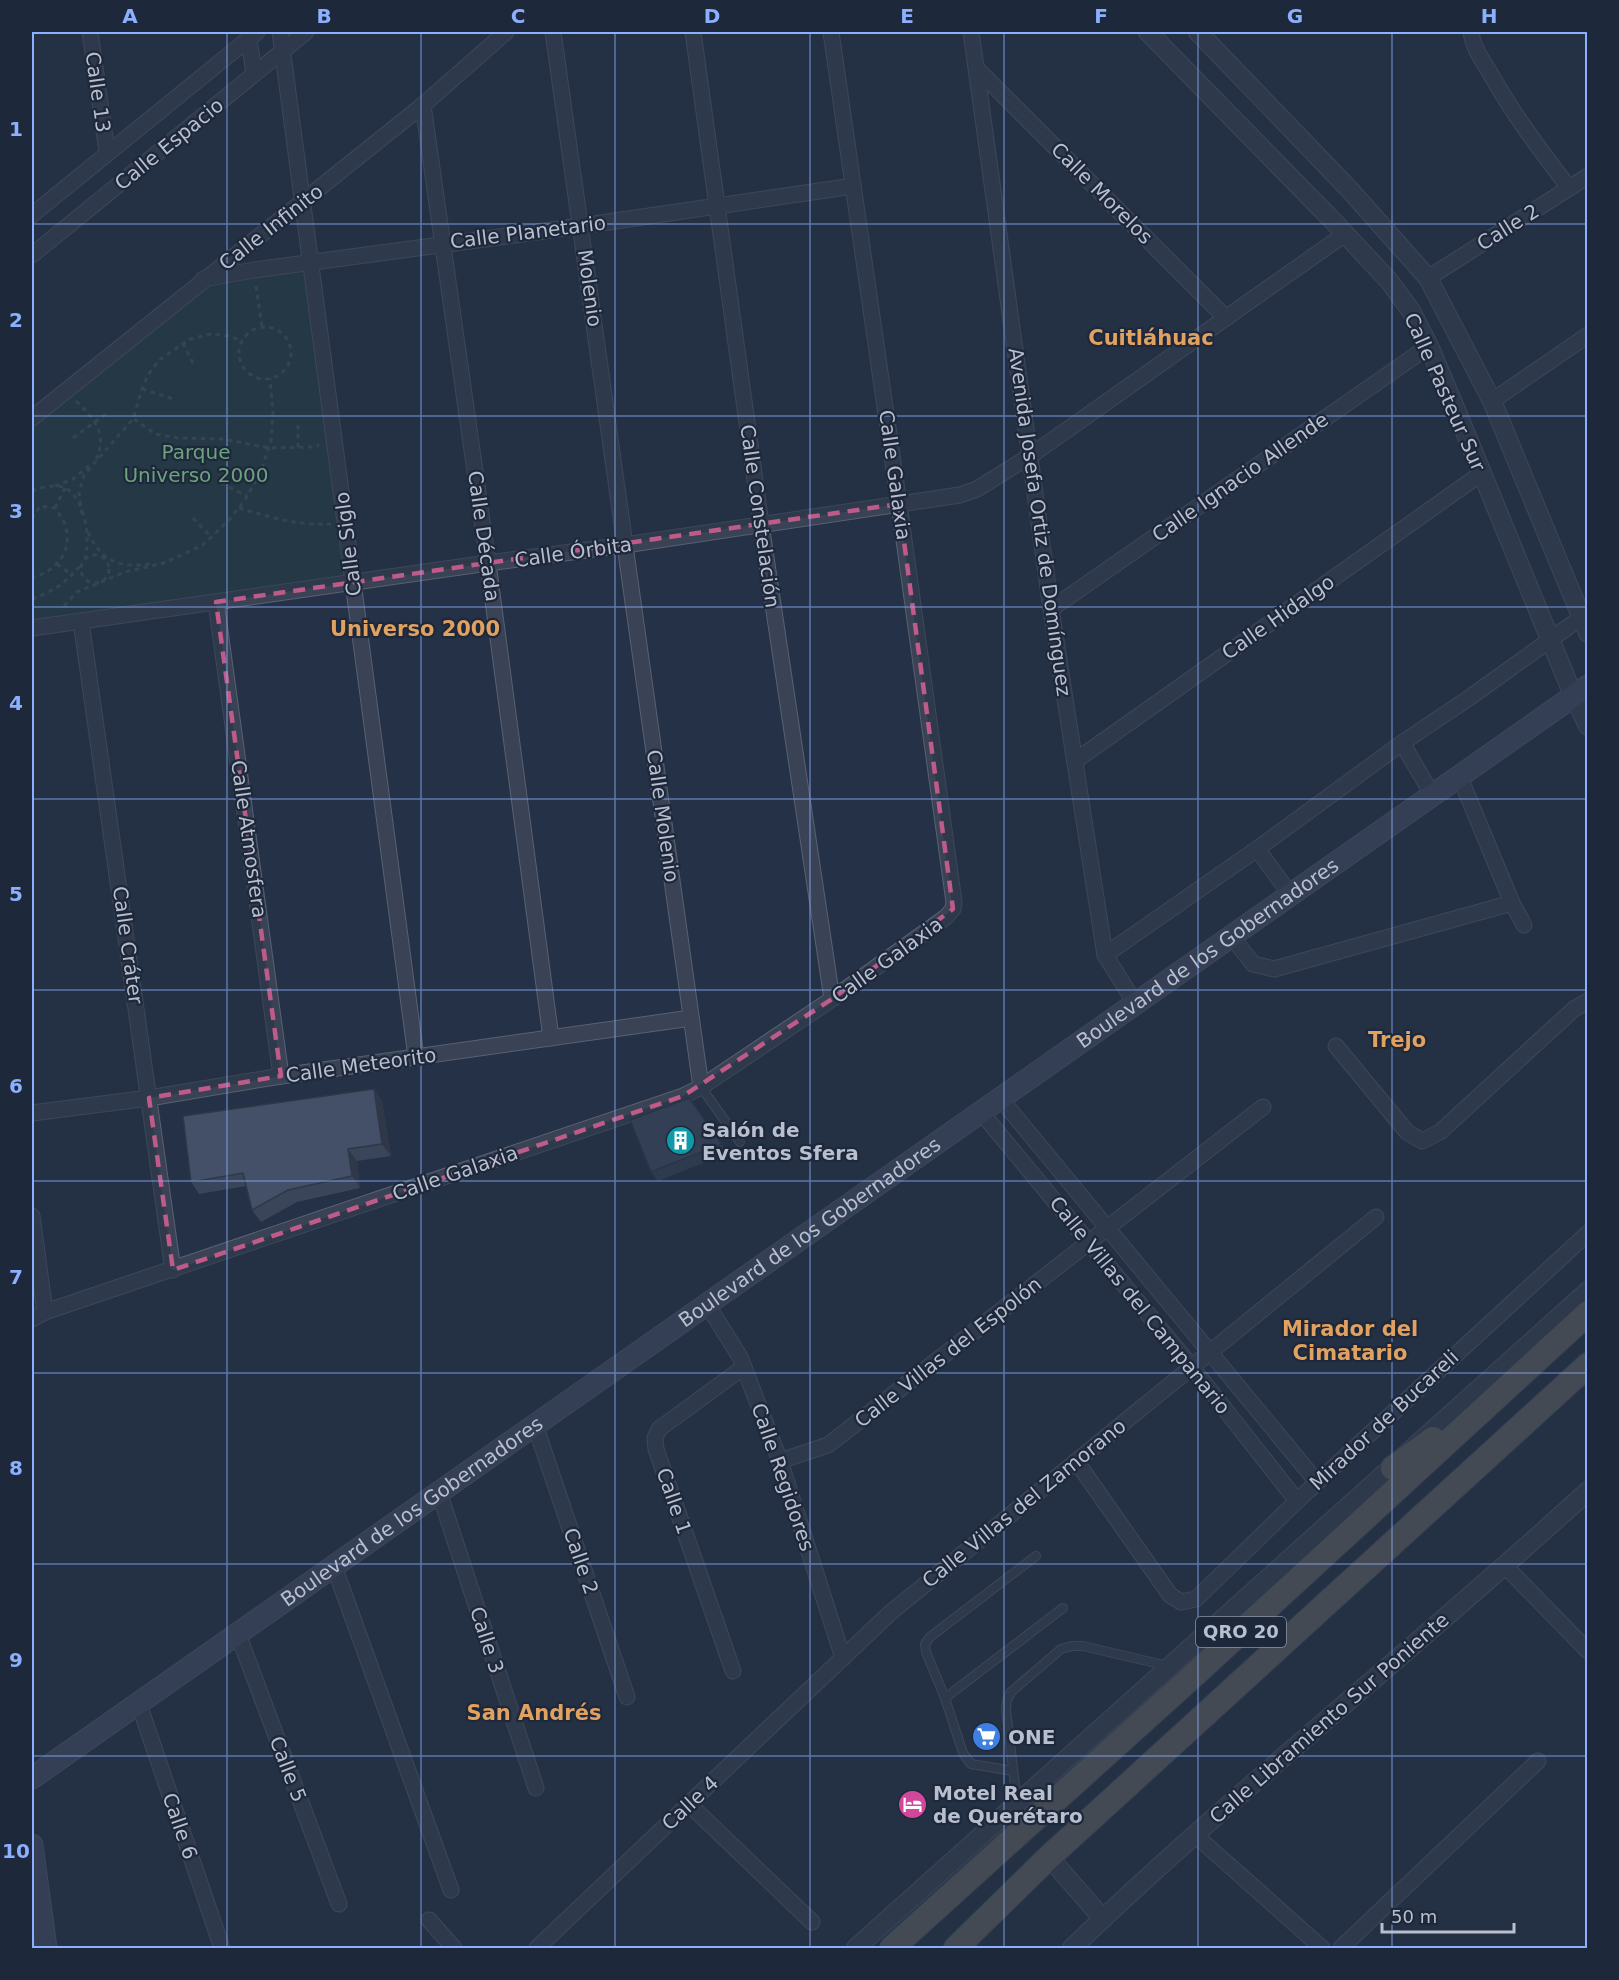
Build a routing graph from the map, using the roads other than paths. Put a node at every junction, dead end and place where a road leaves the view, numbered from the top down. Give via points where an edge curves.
1 (90, 32) edge
2 (280, 32) edge
3 (306, 32) edge
4 (506, 32) edge
5 (553, 32) edge
6 (693, 32) edge
7 (831, 32) edge
8 (971, 32) edge
9 (1148, 32) edge
10 (1198, 32) edge
11 (1471, 32) edge
12 (251, 34) edge
13 (282, 52) junction
14 (977, 69) junction
15 (254, 75) junction
16 (423, 105) junction
17 (107, 152) junction
18 (1587, 176) edge
19 (853, 186) junction
20 (1569, 188) junction
21 (302, 203) junction
22 (718, 206) junction
23 (32, 215) edge
24 (581, 226) junction
25 (1345, 234) junction
26 (444, 243) junction
27 (32, 255) edge
28 (310, 262) junction
29 (1428, 278) junction
30 (203, 279) junction
31 (1226, 318) junction
32 (1587, 335) edge
33 (1429, 346) junction
34 (1492, 401) junction
35 (32, 418) edge
36 (1030, 456) junction
37 (1482, 473) junction
38 (900, 504) junction
39 (761, 524) junction
40 (625, 545) junction
41 (488, 563) junction
42 (352, 583) junction
43 (216, 603) junction
44 (1051, 609) junction
45 (81, 621) junction
46 (1586, 622) edge
47 (32, 628) edge
48 (1551, 638) junction
49 (1580, 690) edge
50 (1587, 726) edge
51 (1402, 743) junction
52 (1075, 761) junction
53 (1460, 775) junction
54 (1432, 794) junction
55 (1257, 849) junction
56 (1290, 894) junction
57 (1512, 903) junction
58 (1524, 925) dead end
59 (1231, 936) junction
60 (1105, 955) junction
61 (832, 999) junction
62 (1587, 1001) edge
63 (1134, 1003) junction
64 (691, 1018) junction
65 (551, 1038) junction
66 (1336, 1046) dead end
67 (416, 1057) junction
68 (281, 1076) junction
69 (700, 1087) junction
70 (149, 1098) junction
71 (1000, 1098) junction
72 (1263, 1107) dead end
73 (981, 1112) junction
74 (32, 1113) edge
75 (740, 1142) dead end
76 (32, 1216) edge
77 (1376, 1217) dead end
78 (1107, 1228) junction
79 (1587, 1233) edge
80 (1090, 1242) junction
81 (173, 1270) junction
82 (1587, 1291) edge
83 (707, 1304) junction
84 (1587, 1313) edge
85 (38, 1316) edge
86 (1209, 1352) junction
87 (1587, 1365) edge
88 (1191, 1366) junction
89 (744, 1367) junction
90 (1514, 1383) junction
91 (535, 1425) junction
92 (780, 1461) junction
93 (1076, 1461) junction
94 (1392, 1468) junction
95 (1317, 1482) junction
96 (1587, 1491) edge
97 (439, 1492) junction
98 (1297, 1500) junction
99 (1036, 1556) dead end
100 (334, 1566) junction
101 (1505, 1566) junction
102 (1063, 1608) dead end
103 (238, 1634) junction
104 (1587, 1651) edge
105 (843, 1658) junction
106 (1170, 1667) junction
107 (733, 1671) dead end
108 (627, 1697) dead end
109 (945, 1698) junction
110 (139, 1704) junction
111 (1538, 1761) dead end
112 (1013, 1771) junction
113 (32, 1778) edge
114 (536, 1788) dead end
115 (689, 1804) junction
116 (1017, 1804) junction
117 (1194, 1834) junction
118 (32, 1845) edge
119 (1049, 1857) junction
120 (451, 1890) dead end
121 (339, 1904) dead end
122 (1103, 1919) junction
123 (429, 1920) dead end
124 (812, 1922) dead end
125 (46, 1948) edge
126 (222, 1948) edge
127 (454, 1948) edge
128 (537, 1948) edge
129 (856, 1948) edge
130 (892, 1948) edge
131 (956, 1948) edge
132 (1072, 1948) edge
133 (1322, 1948) edge
134 (1341, 1948) edge

1 - 17 street, Calle 13
2 - 13 street, Calle Siglo
3 - 13 street, Calle Espacio
4 - 16 street, Calle Infinito
5 - 24 street, Molenio
6 - 22 street, Calle Constelación
7 - 19 street, Calle Galaxia
8 - 14 street, Avenida Josefa Ortiz de Domínguez
9 - 25 street, Calle Pasteur Sur
10 - 29 street, Calle Pasteur Sur via 1349,189
11 - 20 street via 1473,43 1502,94
12 - 15 street
12 - 17 street, Calle Espacio
13 - 15 street, Calle Espacio
13 - 21 street, Calle Siglo
14 - 31 street, Calle Morelos
14 - 36 street, Avenida Josefa Ortiz de Domínguez
15 - 27 street, Calle Espacio
16 - 21 street, Calle Infinito
16 - 26 street, Calle Década
17 - 23 street, Calle Espacio
18 - 20 street, Calle 2
19 - 22 street, Calle Planetario
19 - 38 street, Calle Galaxia
20 - 29 street, Calle 2
21 - 28 street, Calle Siglo
21 - 30 street, Calle Infinito
22 - 24 street, Calle Planetario
22 - 39 street, Calle Constelación
24 - 26 street, Calle Planetario
24 - 40 street, Molenio
25 - 31 street, Calle Órbita
25 - 33 street, Calle Pasteur Sur via 1390,282
26 - 28 street, Calle Planetario
26 - 41 street, Calle Década
28 - 30 street, Calle Planetario
28 - 42 street, Calle Siglo
29 - 34 street, Calle Pasteur Sur
30 - 35 street, Calle Infinito
31 - 36 street, Calle Órbita
32 - 34 street
33 - 37 street, Calle Pasteur Sur
33 - 44 street, Calle Ignacio Allende
34 - 46 street, Calle Pasteur Sur
36 - 38 street, Calle Órbita via 977,489
36 - 44 street, Avenida Josefa Ortiz de Domínguez
37 - 48 street, Calle Pasteur Sur
37 - 52 street, Calle Hidalgo
38 - 39 street, Calle Órbita
38 - 61 street, Calle Galaxia via 954,902 946,917
39 - 40 street, Calle Órbita
39 - 61 street, Calle Constelación
40 - 41 street, Calle Órbita
40 - 64 street, Calle Molenio
41 - 42 street, Calle Órbita
41 - 65 street, Calle Década
42 - 43 street, Calle Órbita
42 - 67 street, Calle Siglo
43 - 45 street, Calle Órbita
43 - 68 street, Calle Atmosfera
44 - 52 street, Avenida Josefa Ortiz de Domínguez
45 - 47 street, Calle Órbita
45 - 70 street, Calle Cráter
46 - 48 street
48 - 49 street, Calle Pasteur Sur
48 - 51 street
49 - 50 street, Calle Pasteur Sur
49 - 53 main road, Boulevard de los Gobernadores
51 - 54 street
51 - 55 street
52 - 60 street, Avenida Josefa Ortiz de Domínguez
53 - 54 main road, Boulevard de los Gobernadores
53 - 57 street
54 - 56 main road, Boulevard de los Gobernadores
55 - 56 street
55 - 60 street
56 - 59 main road, Boulevard de los Gobernadores
57 - 58 street
57 - 59 street via 1274,969 1253,964
59 - 63 main road, Boulevard de los Gobernadores
60 - 63 street, Avenida Josefa Ortiz de Domínguez
61 - 69 street, Calle Galaxia
62 - 66 street via 1440,1132 1422,1141 1407,1132
63 - 71 main road, Boulevard de los Gobernadores
64 - 65 street, Calle Meteorito
64 - 69 street, Calle Molenio
65 - 67 street, Calle Meteorito
67 - 68 street, Calle Meteorito
68 - 70 street, Calle Meteorito
69 - 75 lane
69 - 81 street, Calle Galaxia
70 - 74 street, Calle Meteorito
70 - 81 street, Calle Cráter
71 - 73 main road, Boulevard de los Gobernadores
71 - 78 street, Calle Villas del Campanario
72 - 78 street, Calle Villas del Espolón
73 - 80 street, Calle Villas del Campanario
73 - 83 main road, Boulevard de los Gobernadores
76 - 85 street
77 - 86 street, Calle Villas del Zamorano
78 - 80 street, Calle Villas del Espolón
78 - 86 street, Calle Villas del Campanario
79 - 95 street, Mirador de Bucareli
80 - 88 street, Calle Villas del Campanario
80 - 92 street, Calle Villas del Espolón via 828,1445
81 - 85 street, Calle Galaxia
82 - 94 street
83 - 89 street, Calle Regidores
83 - 91 main road, Boulevard de los Gobernadores
84 - 90 highway, QRO 20
86 - 88 street, Calle Villas del Zamorano
86 - 95 street, Calle Villas del Campanario
87 - 119 highway, QRO 20
88 - 93 street, Calle Villas del Zamorano
88 - 98 street, Calle Villas del Campanario
89 - 92 street, Calle Regidores
89 - 107 street, Calle 1 via 659,1429 655,1438
90 - 94 highway
90 - 130 highway, QRO 20
91 - 97 main road, Boulevard de los Gobernadores
91 - 108 street, Calle 2
92 - 105 street, Calle Regidores
93 - 98 street, Mirador de Bucareli via 1170,1595 1181,1602 1196,1599
93 - 105 street, Calle Villas del Zamorano via 890,1613
94 - 106 street
95 - 98 street, Mirador de Bucareli
96 - 101 street, Calle Libramiento Sur Poniente
97 - 100 main road, Boulevard de los Gobernadores
97 - 114 street, Calle 3
99 - 109 lane via 925,1644
100 - 103 main road, Boulevard de los Gobernadores
100 - 120 street
101 - 104 street
101 - 117 street, Calle Libramiento Sur Poniente
102 - 109 lane
103 - 110 main road, Boulevard de los Gobernadores
103 - 121 street, Calle 5
105 - 115 street, Calle 4
106 - 112 lane via 1083,1646 1061,1649 1011,1692 1007,1700
106 - 116 street
109 - 112 lane via 963,1754 971,1764
110 - 113 main road, Boulevard de los Gobernadores
110 - 126 street, Calle 6
111 - 134 street
112 - 116 lane
115 - 124 street
115 - 128 street, Calle 4
116 - 129 street
117 - 122 street, Calle Libramiento Sur Poniente
117 - 133 street
118 - 125 main road
119 - 122 street
119 - 131 highway, QRO 20
122 - 132 street, Calle Libramiento Sur Poniente
123 - 127 street

